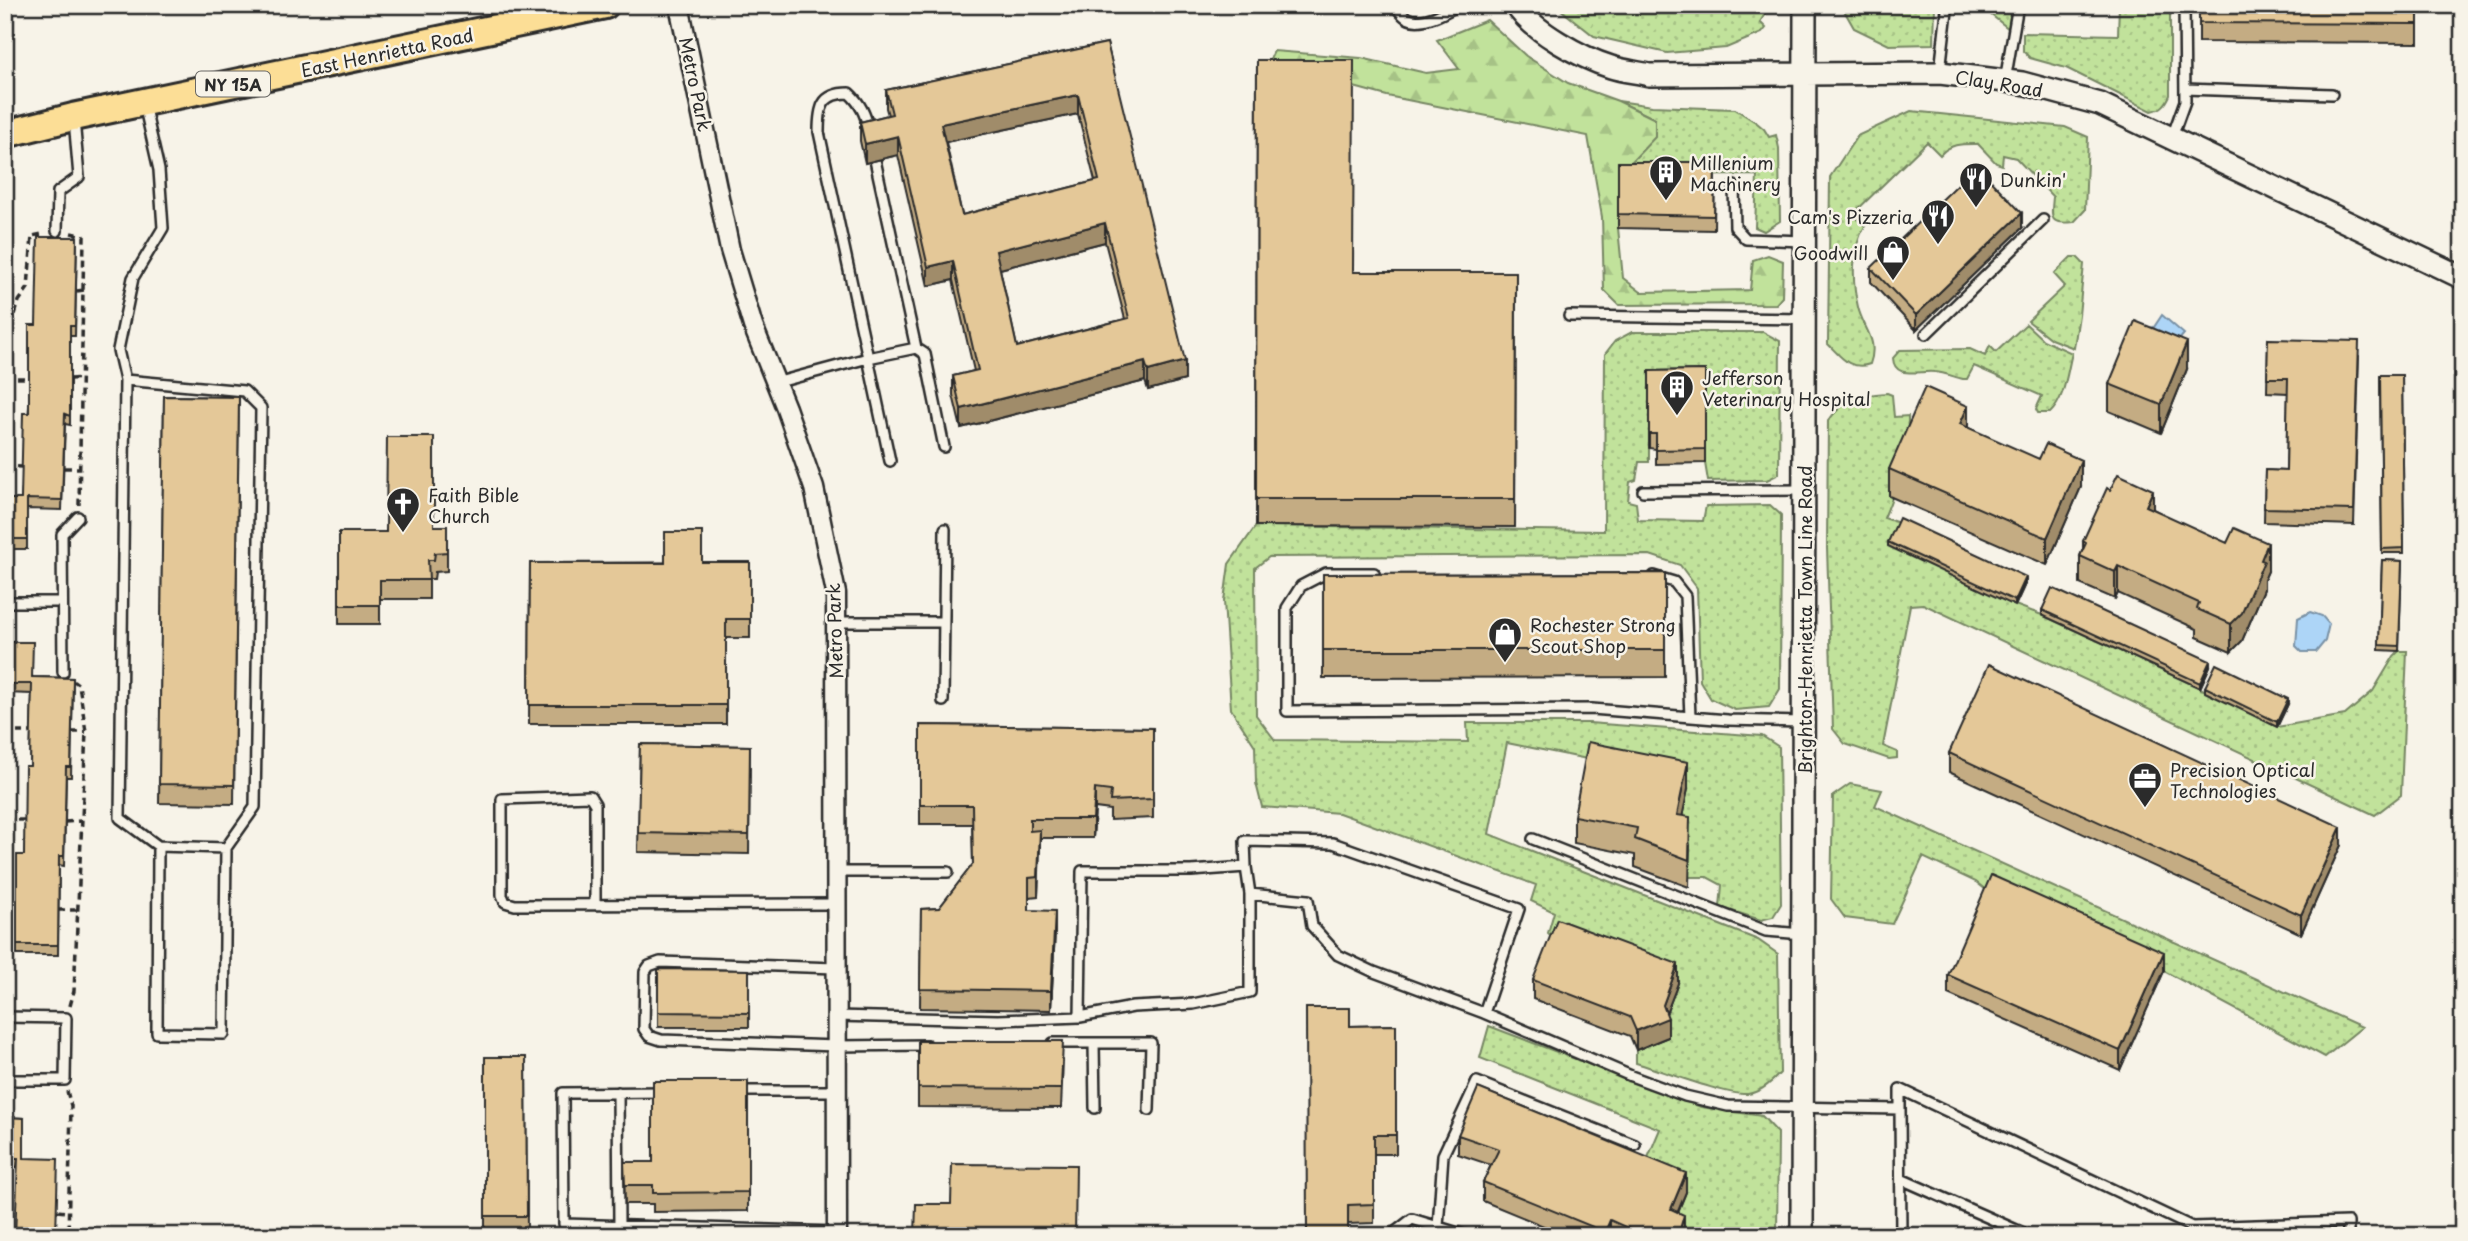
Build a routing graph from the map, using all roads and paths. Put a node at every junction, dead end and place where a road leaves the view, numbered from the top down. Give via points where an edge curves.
1 (605, 5) edge
2 (679, 5) edge
3 (1395, 5) edge
4 (1458, 5) edge
5 (1516, 5) edge
6 (1805, 5) edge
7 (1945, 5) edge
8 (2018, 5) edge
9 (2184, 5) edge
10 (1940, 73) junction
11 (1804, 74) junction
12 (2005, 81) junction
13 (2185, 89) junction
14 (2332, 94) dead end
15 (143, 103) junction
16 (73, 117) junction
17 (5, 134) edge
18 (2171, 138) junction
19 (871, 139) edge
20 (875, 160) edge
21 (1734, 186) dead end
22 (2043, 220) dead end
23 (57, 231) dead end
24 (32, 236) dead end
25 (84, 236) dead end
26 (1804, 241) junction
27 (2463, 278) edge
28 (28, 288) junction
29 (37, 289) edge
30 (83, 290) junction
31 (76, 291) edge
32 (1569, 316) dead end
33 (1804, 319) junction
34 (8, 328) edge
35 (1926, 334) dead end
36 (916, 348) junction
37 (5, 349) edge
38 (868, 358) junction
39 (5, 378) edge
40 (29, 378) edge
41 (82, 378) junction
42 (70, 379) edge
43 (125, 380) junction
44 (775, 383) junction
45 (944, 447) dead end
46 (890, 461) dead end
47 (5, 466) edge
48 (22, 467) edge
49 (64, 468) edge
50 (81, 468) junction
51 (1804, 490) junction
52 (1643, 491) dead end
53 (78, 517) joint
54 (945, 529) dead end
55 (1382, 573) edge
56 (1648, 574) edge
57 (5, 601) edge
58 (62, 602) junction
59 (836, 622) junction
60 (944, 622) junction
61 (63, 672) joint
62 (943, 701) dead end
63 (1690, 717) junction
64 (1803, 722) junction
65 (5, 732) edge
66 (32, 732) edge
67 (72, 732) edge
68 (86, 732) junction
69 (5, 820) edge
70 (24, 820) edge
71 (82, 821) junction
72 (65, 822) edge
73 (1533, 839) dead end
74 (158, 846) junction
75 (226, 848) junction
76 (1246, 867) junction
77 (836, 872) junction
78 (948, 872) dead end
79 (1250, 894) junction
80 (836, 904) junction
81 (595, 905) junction
82 (58, 910) edge
83 (78, 910) junction
84 (5, 912) edge
85 (17, 912) edge
86 (1802, 934) junction
87 (836, 968) junction
88 (1484, 1013) junction
89 (836, 1016) junction
90 (5, 1017) edge
91 (1080, 1017) junction
92 (66, 1018) junction
93 (1094, 1043) junction
94 (1040, 1044) edge
95 (932, 1045) edge
96 (837, 1046) junction
97 (5, 1080) edge
98 (65, 1080) junction
99 (730, 1091) edge
100 (837, 1091) junction
101 (618, 1092) junction
102 (674, 1092) edge
103 (1095, 1108) dead end
104 (1802, 1108) junction
105 (1900, 1109) junction
106 (1149, 1110) dead end
107 (1634, 1145) dead end
108 (1900, 1180) junction
109 (5, 1210) edge
110 (16, 1210) edge
111 (57, 1211) edge
112 (68, 1212) junction
113 (619, 1226) junction
114 (1438, 1227) junction
115 (2192, 1231) edge
116 (837, 1234) edge
117 (68, 1236) edge
118 (1390, 1236) edge
119 (1468, 1236) edge
120 (1802, 1236) edge
121 (1901, 1236) edge
122 (2030, 1236) edge
123 (2348, 1236) edge

1 - 15 main road, East Henrietta Road / NY 15A
2 - 44 street, Metro Park via 730,250 752,326
3 - 4 lane via 1408,18 1421,20
5 - 11 street, Clay Road via 1546,35 1611,67 1649,75
6 - 11 street, Brighton-Henrietta Town Line Road
7 - 10 lane
8 - 12 lane
9 - 13 lane
10 - 11 street, Clay Road
10 - 12 street, Clay Road
11 - 26 street, Brighton-Henrietta Town Line Road
12 - 18 street, Clay Road via 2100,104
13 - 14 lane
13 - 18 lane
15 - 16 main road, East Henrietta Road / NY 15A
15 - 43 lane via 159,170 163,228 134,278 118,350
16 - 17 main road, East Henrietta Road / NY 15A
16 - 23 lane via 79,177 58,191
18 - 27 street, Clay Road
19 - 38 lane via 866,115 849,93 836,93 824,101 818,114 819,132
20 - 36 lane
21 - 26 lane via 1735,227 1746,239
22 - 35 lane
24 - 28 path
25 - 30 path
26 - 33 street, Brighton-Henrietta Town Line Road
28 - 29 path
28 - 34 path
30 - 31 path
30 - 41 path
32 - 33 lane
33 - 51 street, Brighton-Henrietta Town Line Road
34 - 37 path
36 - 38 lane
36 - 45 lane via 925,354
38 - 44 lane
38 - 46 lane
39 - 40 path
41 - 42 path
41 - 50 path
43 - 74 lane via 120,818
43 - 75 lane via 244,391 261,408 255,807
44 - 59 street, Metro Park via 814,488 836,593
47 - 48 path
49 - 50 path
50 - 53 path
51 - 52 lane
51 - 64 street, Brighton-Henrietta Town Line Road
53 - 58 lane via 62,534
54 - 60 lane
55 - 63 lane via 1326,573 1301,586 1287,608 1287,711 1592,709
56 - 63 lane via 1674,582 1685,596
57 - 58 lane
58 - 61 lane
59 - 60 lane
59 - 77 street, Metro Park
60 - 62 lane
61 - 68 path via 79,685
63 - 64 lane
64 - 86 street, Brighton-Henrietta Town Line Road
65 - 66 path
67 - 68 path
68 - 71 path
69 - 70 path
71 - 72 path
71 - 83 path
73 - 86 lane via 1766,931
74 - 75 lane
74 - 75 lane via 157,1033 225,1034
76 - 79 lane
76 - 88 lane via 1245,841 1333,843 1519,909
76 - 91 lane via 1082,872
77 - 78 lane
77 - 80 street, Metro Park
79 - 88 lane via 1308,900 1312,926 1338,955
79 - 91 lane via 1250,992 1193,1004 1133,1007
80 - 81 lane
80 - 87 street, Metro Park
81 - 81 lane via 505,902 502,799 590,796 595,804
82 - 83 path
83 - 92 path via 74,991
84 - 85 path
86 - 104 street, Brighton-Henrietta Town Line Road
87 - 89 street, Metro Park
87 - 96 lane via 660,962 645,972 644,1029 661,1040
88 - 104 lane via 1685,1096 1728,1106
89 - 91 lane
89 - 96 street, Metro Park
90 - 92 lane
92 - 98 lane
93 - 94 lane
93 - 103 lane
93 - 106 lane via 1151,1043
95 - 96 lane
96 - 100 street, Metro Park
97 - 98 lane
98 - 112 path via 71,1106
99 - 100 lane
100 - 116 street, Metro Park
101 - 102 lane
101 - 113 lane
101 - 113 lane via 563,1093 564,1224
104 - 105 lane
104 - 120 street, Brighton-Henrietta Town Line Road
105 - 108 lane
105 - 115 lane via 1900,1089
107 - 114 lane via 1477,1082 1444,1155
108 - 121 lane
108 - 122 lane
109 - 110 path
111 - 112 path
112 - 117 path
113 - 116 lane
114 - 118 lane via 1412,1219
114 - 119 lane
115 - 123 lane via 2348,1222

